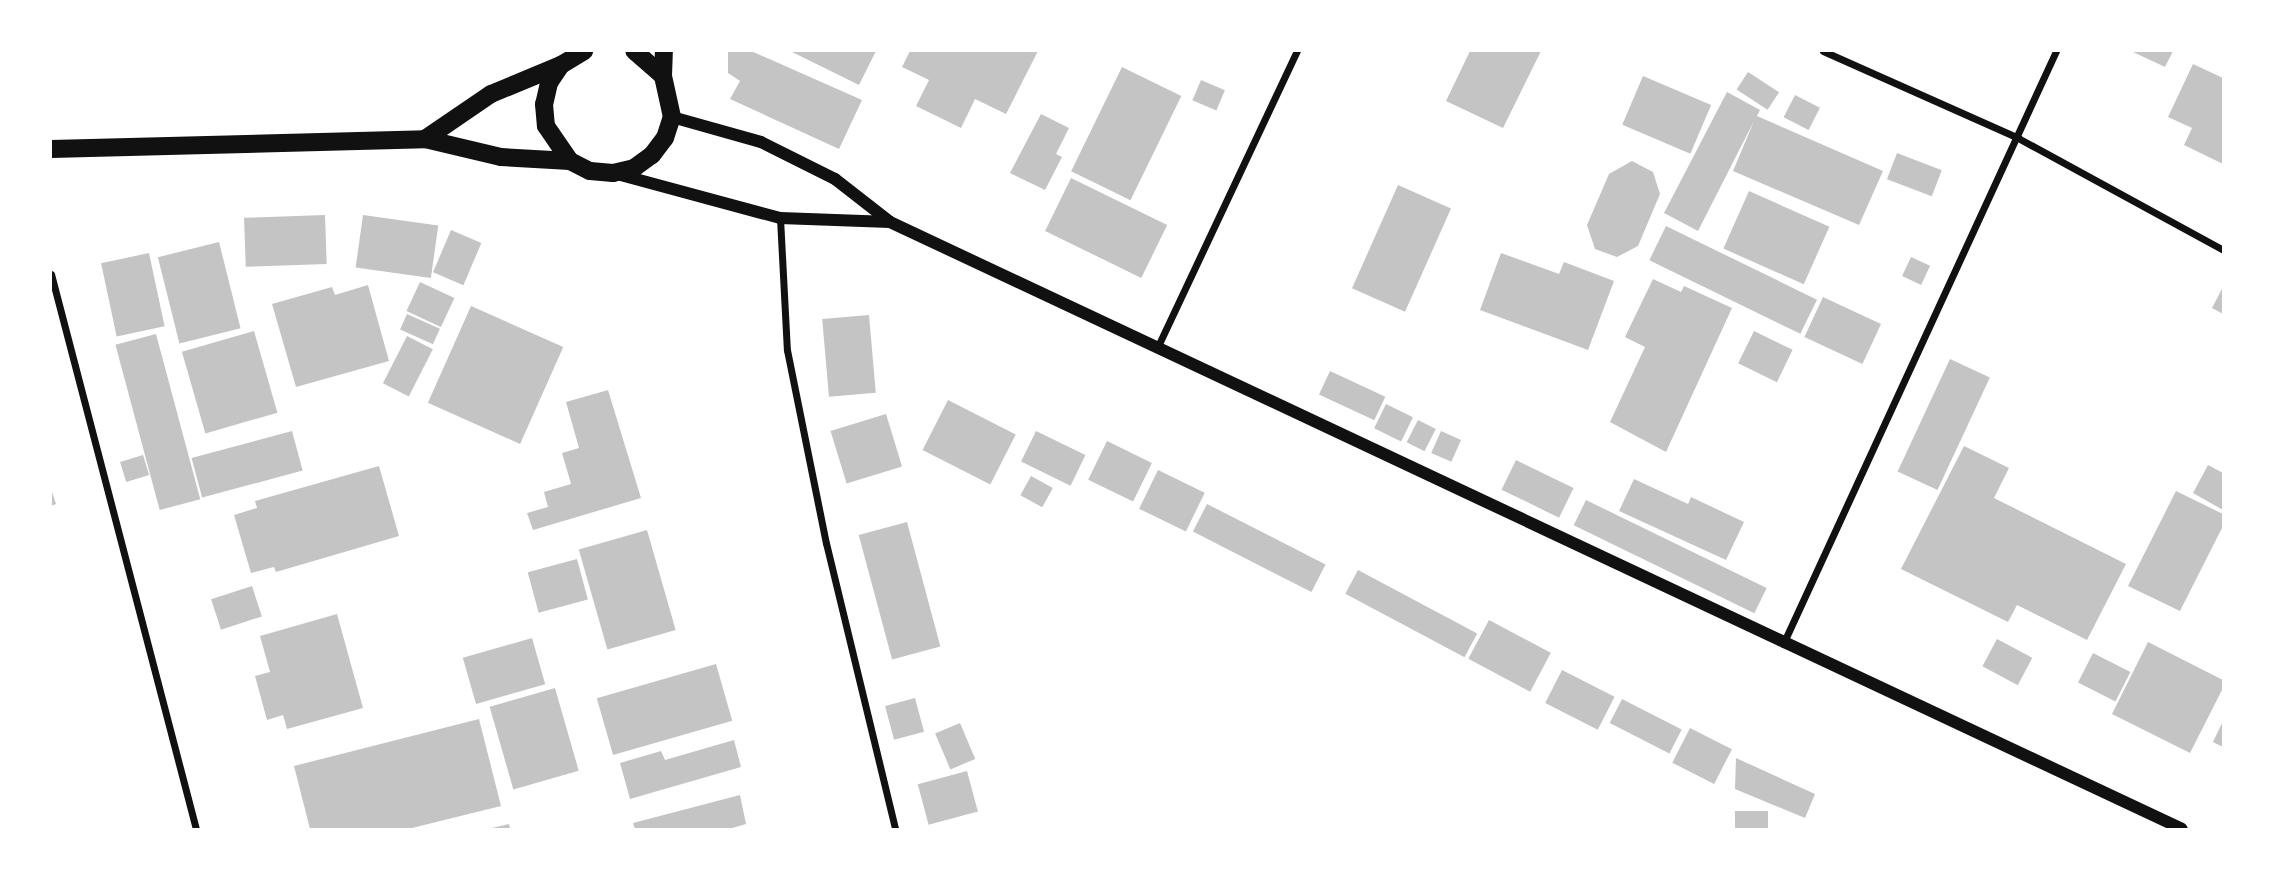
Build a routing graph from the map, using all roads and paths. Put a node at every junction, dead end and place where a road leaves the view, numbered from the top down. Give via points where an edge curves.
1 (634, 51) edge
2 (664, 51) edge
3 (1297, 51) edge
4 (1823, 51) edge
5 (2056, 51) edge
6 (579, 52) edge
7 (561, 65) junction
8 (663, 76) junction
9 (672, 117) junction
10 (2018, 138) junction
11 (425, 139) junction
12 (51, 149) edge
13 (570, 161) junction
14 (613, 173) junction
15 (780, 218) junction
16 (890, 222) junction
17 (2223, 250) edge
18 (51, 275) edge
19 (1158, 346) junction
20 (1783, 645) junction
21 (196, 829) edge
22 (895, 829) edge
23 (2182, 829) edge

1 - 8 main road
2 - 8 main road
3 - 19 street
4 - 10 street
5 - 10 street
6 - 7 main road
7 - 11 main road via 491,94
7 - 13 main road via 549,83 544,104 546,126
8 - 9 main road
9 - 14 main road via 665,138 652,155 634,168
9 - 16 street via 761,142 835,179
10 - 17 street
10 - 20 street
11 - 12 main road
11 - 13 main road via 501,158
13 - 14 main road via 590,171
14 - 15 street
15 - 16 street
15 - 22 street via 787,350 825,543
16 - 19 street
18 - 21 street
19 - 20 street
20 - 23 street

